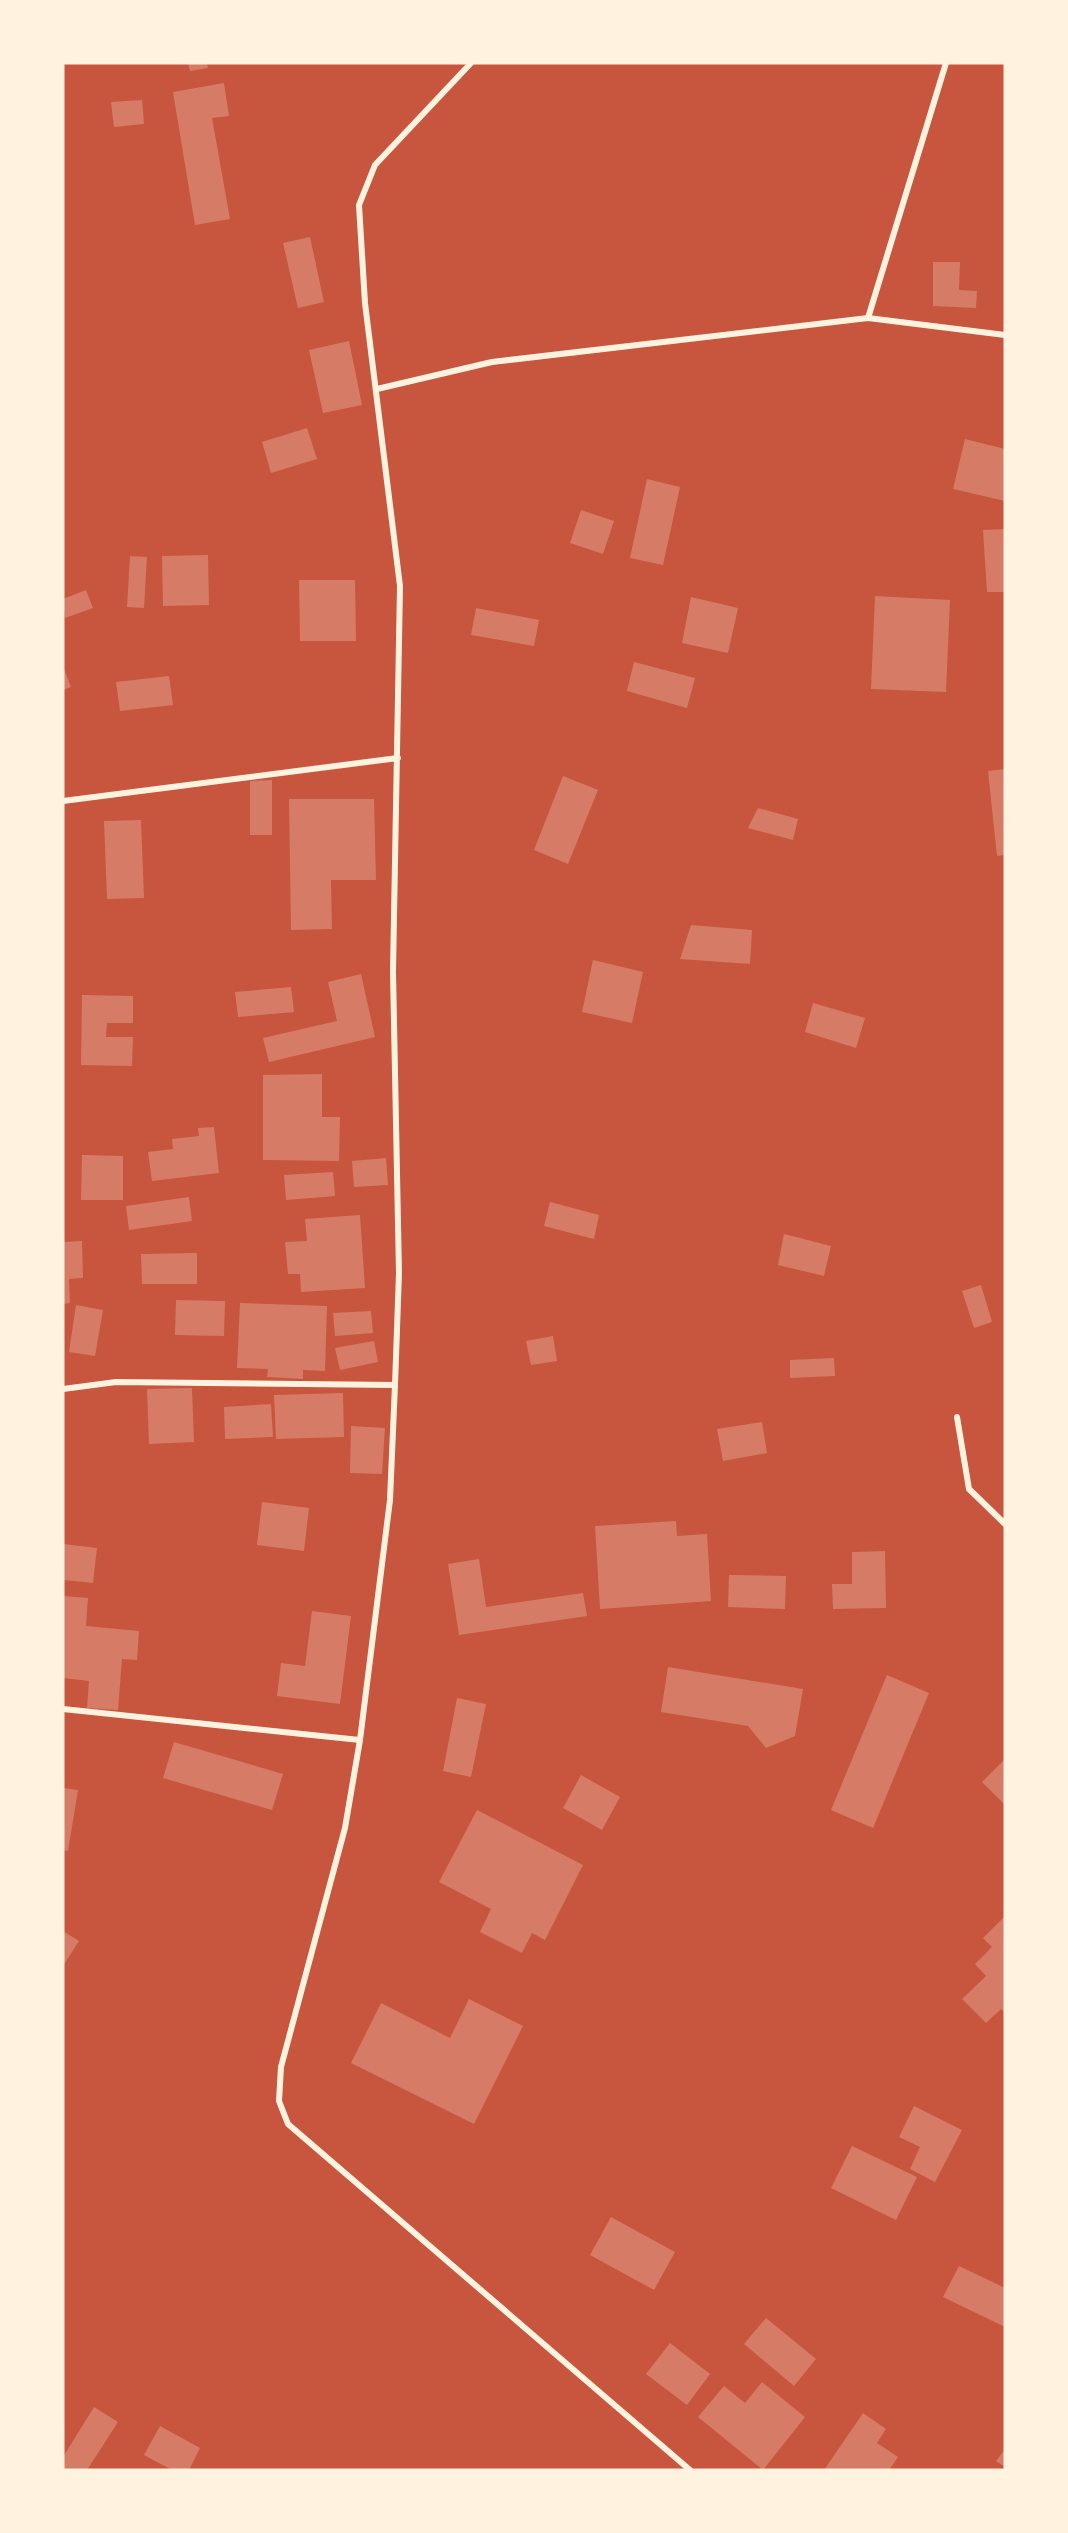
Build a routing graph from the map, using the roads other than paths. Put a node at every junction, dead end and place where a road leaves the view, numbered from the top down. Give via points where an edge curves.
1 (471, 63) edge
2 (946, 63) edge
3 (867, 318) junction
4 (1005, 335) edge
5 (377, 389) junction
6 (398, 758) junction
7 (63, 801) edge
8 (395, 1385) junction
9 (63, 1389) edge
10 (957, 1417) dead end
11 (1005, 1524) edge
12 (63, 1709) edge
13 (360, 1740) junction
14 (690, 2470) edge

1 - 5 street via 375,165 358,206 365,303
2 - 3 street
3 - 4 street
3 - 5 street via 492,362
5 - 6 street via 400,586
6 - 7 street
6 - 8 street via 393,972 399,1273
8 - 9 street via 116,1382
8 - 13 street via 390,1500
10 - 11 street via 969,1490
12 - 13 street
13 - 14 street via 345,1828 281,2067 279,2101 288,2124

